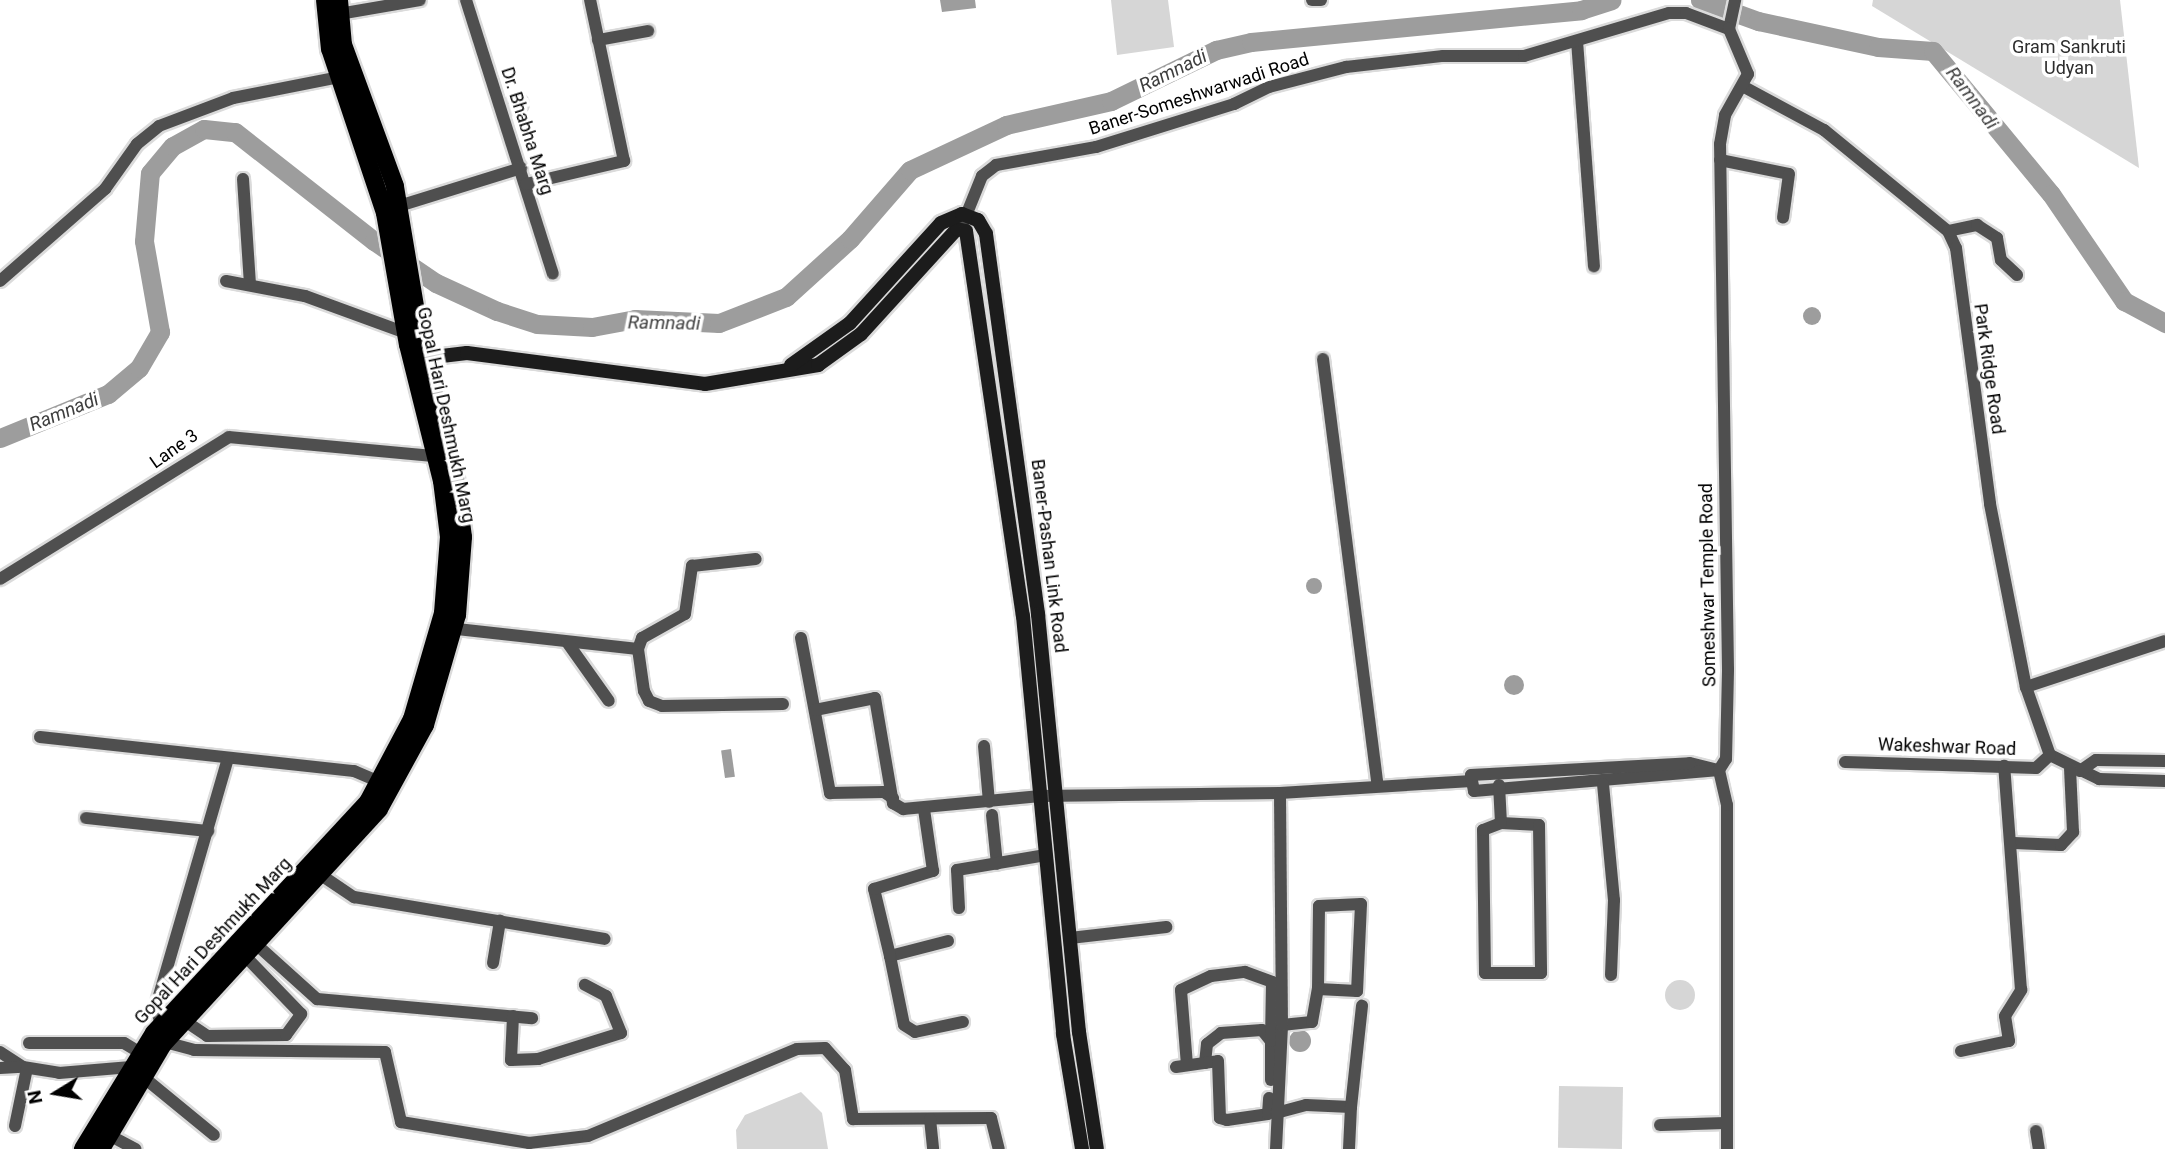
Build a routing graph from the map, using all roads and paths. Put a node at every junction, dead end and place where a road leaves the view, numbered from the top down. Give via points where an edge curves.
1 (325, 0) edge
2 (420, 0) edge
3 (466, 0) edge
4 (590, 0) edge
5 (1312, 0) edge
6 (1321, 0) edge
7 (1735, 0) edge
8 (339, 7) edge
9 (1729, 29) junction
10 (648, 31) dead end
11 (598, 40) junction
12 (1577, 41) junction
13 (339, 77) junction
14 (1746, 88) junction
15 (1720, 160) junction
16 (521, 168) junction
17 (243, 179) dead end
18 (526, 184) junction
19 (395, 212) junction
20 (969, 214) junction
21 (1783, 218) dead end
22 (961, 228) junction
23 (1948, 231) junction
24 (1594, 266) dead end
25 (553, 274) dead end
26 (2017, 275) dead end
27 (0, 281) edge
28 (226, 281) dead end
29 (250, 285) junction
30 (406, 285) junction
31 (405, 333) junction
32 (425, 358) junction
33 (1323, 359) dead end
34 (790, 366) junction
35 (435, 456) junction
36 (756, 559) dead end
37 (0, 579) edge
38 (446, 628) junction
39 (802, 638) dead end
40 (2165, 641) edge
41 (567, 642) junction
42 (638, 649) junction
43 (2026, 687) junction
44 (609, 701) dead end
45 (783, 704) dead end
46 (815, 710) junction
47 (40, 737) dead end
48 (984, 746) dead end
49 (2050, 755) junction
50 (228, 758) junction
51 (2165, 761) edge
52 (1844, 762) dead end
53 (2004, 766) junction
54 (1719, 770) junction
55 (2075, 770) junction
56 (1498, 774) junction
57 (1472, 781) junction
58 (2165, 781) edge
59 (380, 782) junction
60 (1377, 783) junction
61 (1603, 785) junction
62 (1499, 790) junction
63 (1280, 793) junction
64 (1041, 796) junction
65 (1056, 796) junction
66 (893, 798) junction
67 (989, 802) junction
68 (924, 809) junction
69 (992, 815) dead end
70 (86, 818) dead end
71 (1501, 823) junction
72 (208, 831) junction
73 (2014, 843) junction
74 (1046, 855) junction
75 (997, 864) junction
76 (321, 875) junction
77 (959, 908) dead end
78 (500, 921) junction
79 (1166, 927) dead end
80 (1070, 938) junction
81 (605, 939) dead end
82 (948, 941) dead end
83 (251, 951) junction
84 (890, 956) junction
85 (493, 963) dead end
86 (1611, 975) dead end
87 (585, 985) dead end
88 (1318, 989) junction
89 (1362, 1006) dead end
90 (513, 1016) junction
91 (532, 1018) dead end
92 (185, 1021) junction
93 (964, 1022) dead end
94 (1282, 1025) junction
95 (159, 1034) junction
96 (1270, 1041) junction
97 (29, 1043) dead end
98 (1961, 1051) dead end
99 (0, 1052) edge
100 (141, 1063) junction
101 (1205, 1063) junction
102 (25, 1067) junction
103 (0, 1068) edge
104 (1352, 1107) junction
105 (1276, 1113) junction
106 (930, 1119) junction
107 (1727, 1123) junction
108 (1660, 1125) dead end
109 (15, 1126) dead end
110 (2036, 1131) dead end
111 (214, 1135) dead end
112 (469, 1135) junction
113 (105, 1142) edge
114 (83, 1149) edge
115 (135, 1149) edge
116 (473, 1149) edge
117 (933, 1149) edge
118 (999, 1149) edge
119 (1082, 1149) edge
120 (1097, 1149) edge
121 (1276, 1149) edge
122 (1349, 1149) edge
123 (1727, 1149) edge
124 (2039, 1149) edge

1 - 13 main road, Gopal Hari Deshmukh Marg
2 - 8 street
3 - 16 street, Dr. Bhabha Marg
4 - 11 street
5 - 6 street
7 - 9 street
8 - 19 main road, Gopal Hari Deshmukh Marg via 343,45
9 - 12 street, Baner-Someshwarwadi Road via 1686,13 1669,13
9 - 14 street via 1746,63
10 - 11 street
11 - 18 street via 624,161
12 - 20 street, Baner-Someshwarwadi Road via 1524,56 1443,56 1346,67 1269,87 1132,136 996,165 982,176
12 - 24 street
13 - 19 main road, Gopal Hari Deshmukh Marg
13 - 27 street via 233,98 159,126 137,144 105,189
14 - 15 street, Someshwar Temple Road via 1725,116
14 - 23 street via 1824,130
15 - 21 street via 1789,174
15 - 54 street, Someshwar Temple Road via 1728,669 1726,759
16 - 18 street, Dr. Bhabha Marg
16 - 19 street
17 - 29 street
18 - 25 street, Dr. Bhabha Marg
19 - 30 main road, Gopal Hari Deshmukh Marg
20 - 22 street, Baner-Someshwarwadi Road
20 - 34 street via 941,223 850,323
20 - 65 street, Baner-Pashan Link Road via 986,234 1038,614
22 - 34 street via 842,352 818,365
22 - 64 street, Baner-Pashan Link Road via 971,239 1023,616
23 - 26 street via 1976,225 1997,238 2001,260
23 - 43 street, Park Ridge Road
28 - 29 street
29 - 31 street via 304,296
30 - 31 main road, Gopal Hari Deshmukh Marg
30 - 32 main road, Gopal Hari Deshmukh Marg
31 - 35 main road, Gopal Hari Deshmukh Marg
32 - 34 street via 467,353 705,384
32 - 38 main road, Gopal Hari Deshmukh Marg via 461,508 463,559
33 - 60 street
35 - 37 street, Lane 3 via 229,437
35 - 38 main road, Gopal Hari Deshmukh Marg via 449,537
36 - 42 street via 692,566 680,622 642,638
38 - 41 street
38 - 59 main road, Gopal Hari Deshmukh Marg via 412,719
38 - 76 main road, Gopal Hari Deshmukh Marg via 429,715 392,789 358,839
39 - 46 street
40 - 43 street
41 - 42 street
41 - 44 street
42 - 45 street via 649,701
43 - 49 street, Park Ridge Road
46 - 66 street via 833,797 884,792
46 - 66 street via 875,698
47 - 50 street
48 - 67 street
49 - 53 street, Wakeshwar Road via 2036,768
49 - 55 street
50 - 59 street via 354,771
50 - 72 street
51 - 55 street via 2096,760
52 - 53 street, Wakeshwar Road
53 - 73 street
54 - 56 street via 1690,763
54 - 61 street
54 - 107 street, Someshwar Temple Road via 1727,805
55 - 58 street via 2099,779
55 - 73 street via 2073,832 2061,845
56 - 57 street via 1471,775
56 - 62 street
57 - 60 street
57 - 62 street via 1474,791
59 - 95 main road, Gopal Hari Deshmukh Marg via 347,830
60 - 63 street
61 - 62 street
61 - 86 street via 1614,900
62 - 71 street
63 - 65 street
63 - 94 street
64 - 65 street
64 - 67 street
64 - 74 street, Baner-Pashan Link Road
65 - 80 street, Baner-Pashan Link Road
66 - 68 street via 896,807
67 - 68 street
68 - 84 street via 933,871 874,889
69 - 75 street
70 - 72 street
71 - 71 street via 1483,830 1485,973 1541,973 1539,825
72 - 95 street via 156,1006
73 - 98 street via 2021,990 2005,1016 2009,1041
74 - 75 street
74 - 119 street, Baner-Pashan Link Road
75 - 77 street via 957,870
76 - 78 street via 354,897
76 - 83 main road, Gopal Hari Deshmukh Marg
78 - 81 street
78 - 85 street
79 - 80 street
80 - 120 street, Baner-Pashan Link Road
82 - 84 street
83 - 90 street via 317,999
83 - 92 main road, Gopal Hari Deshmukh Marg
83 - 92 street via 301,1014 286,1035 207,1036
84 - 93 street via 904,1025 915,1032
87 - 90 street via 606,996 621,1032 538,1059 511,1060
88 - 88 street via 1357,991 1361,904 1319,906
88 - 94 street via 1312,1022
89 - 104 street
90 - 91 street
92 - 95 main road, Gopal Hari Deshmukh Marg
94 - 105 street
95 - 100 main road, Gopal Hari Deshmukh Marg
95 - 112 street via 385,1052 401,1122
96 - 101 street via 1262,1030 1221,1033 1207,1044
96 - 101 street via 1268,1114 1220,1118 1218,1061
96 - 101 street via 1272,982 1245,972 1211,976 1181,990 1182,1066
97 - 100 street via 124,1043
99 - 102 street
100 - 102 street via 72,1073
100 - 111 street
100 - 113 main road, Gopal Hari Deshmukh Marg
100 - 114 main road, Gopal Hari Deshmukh Marg
102 - 103 street
102 - 109 street
104 - 105 street via 1306,1105
104 - 122 street
105 - 121 street
106 - 112 street via 853,1119 845,1070 825,1048 797,1049 588,1136 529,1143
106 - 117 street
106 - 118 street via 991,1118
107 - 108 street
107 - 123 street, Someshwar Temple Road
110 - 124 street
112 - 116 street
113 - 115 street

